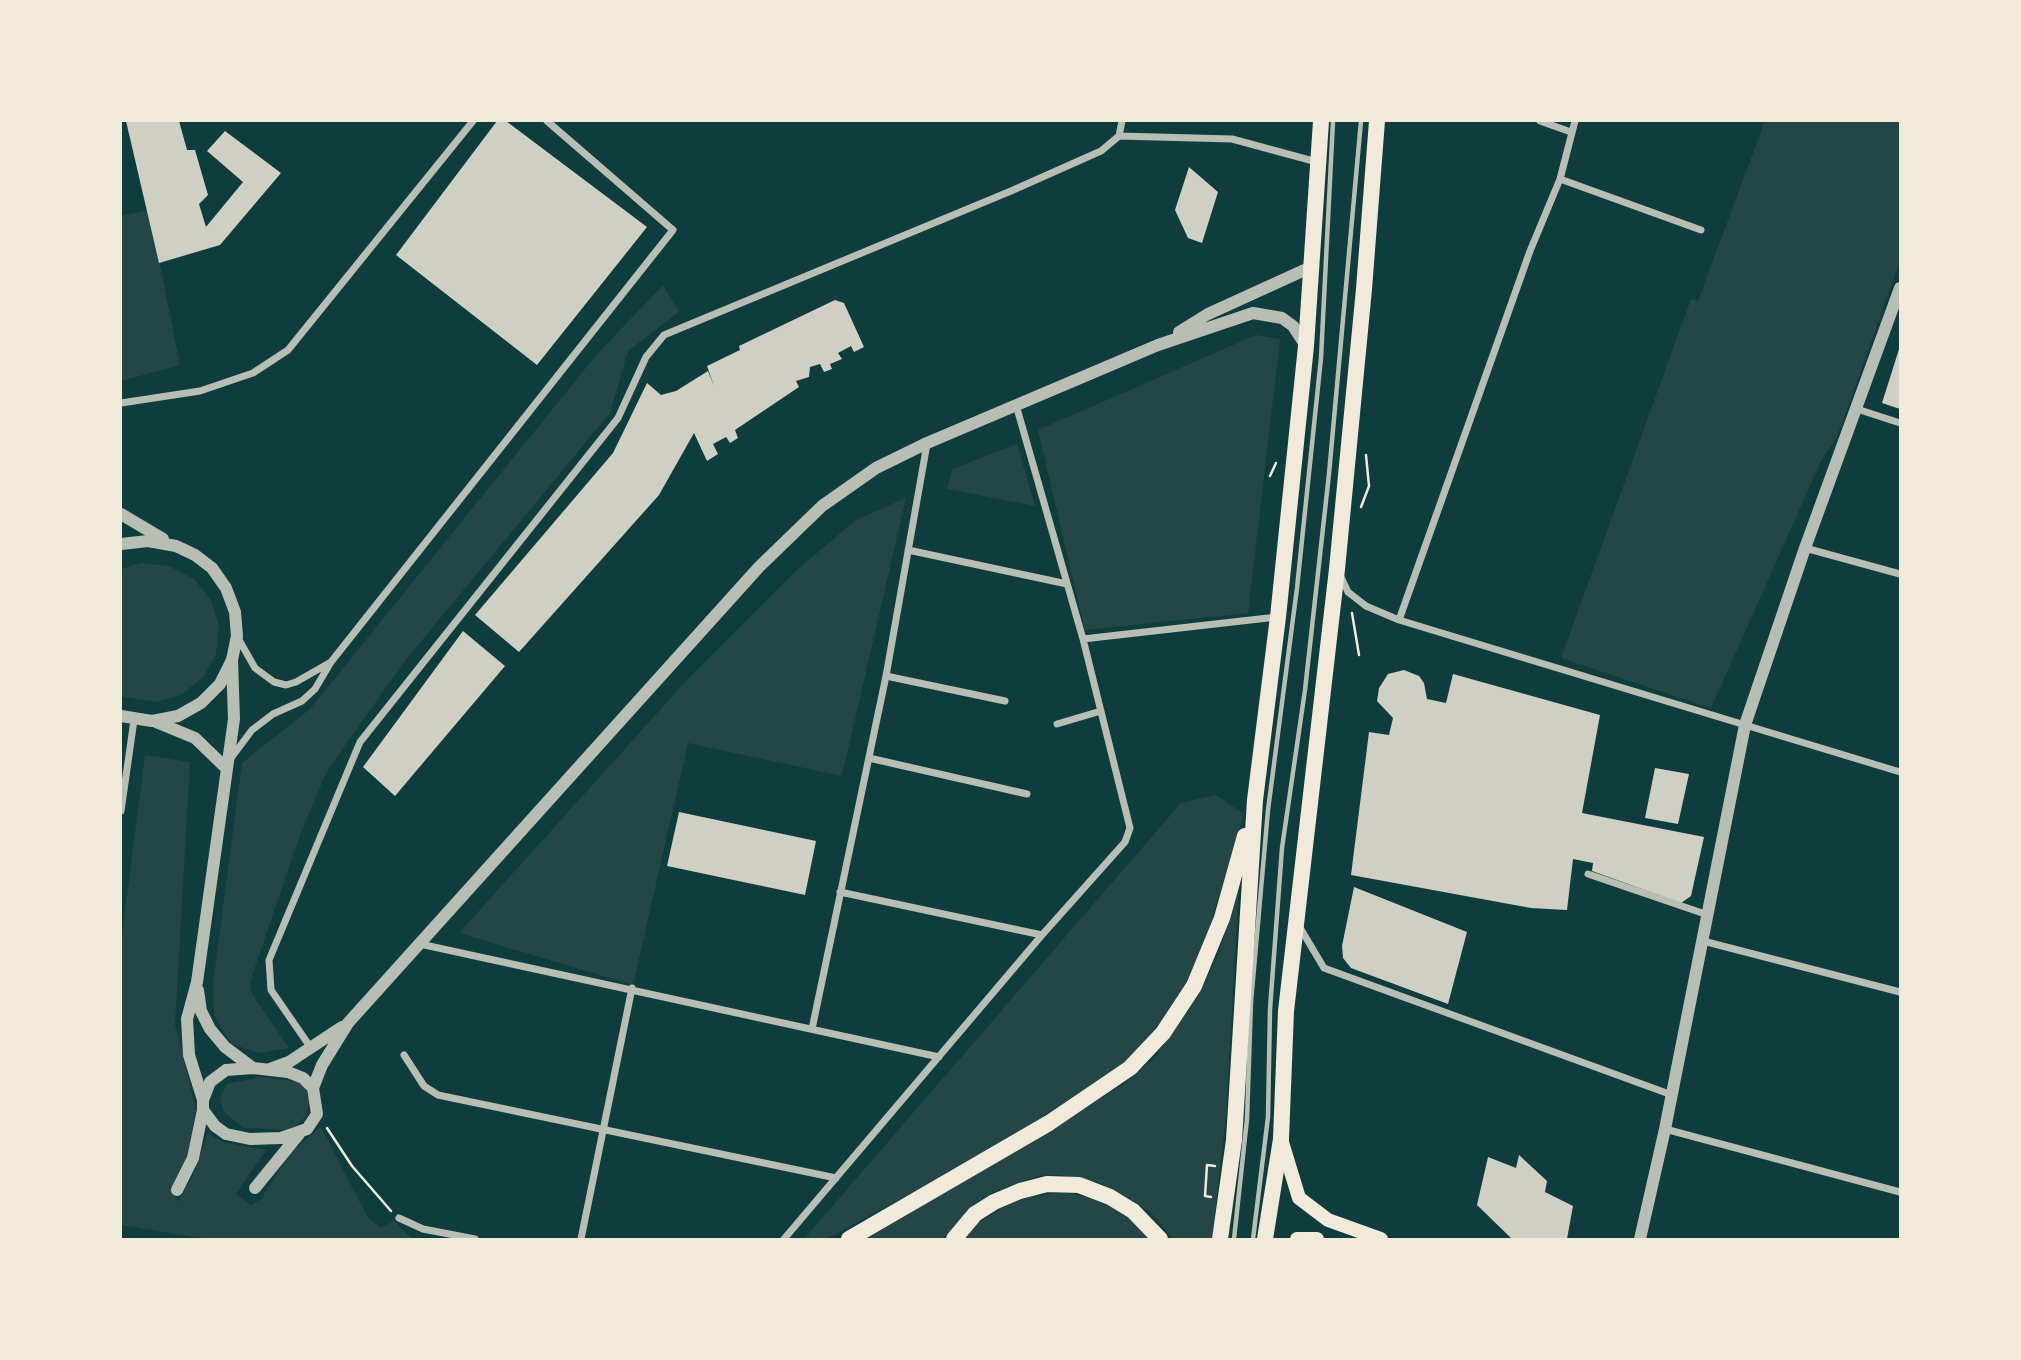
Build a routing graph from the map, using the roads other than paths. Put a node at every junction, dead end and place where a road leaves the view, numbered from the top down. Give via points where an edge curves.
1 (473, 121) edge
2 (547, 121) edge
3 (1122, 121) edge
4 (1321, 121) edge
5 (1332, 121) edge
6 (1361, 121) edge
7 (1377, 121) edge
8 (1540, 121) edge
9 (1575, 121) edge
10 (1571, 132) junction
11 (1119, 136) junction
12 (1317, 162) junction
13 (1560, 178) junction
14 (1701, 230) dead end
15 (1309, 268) junction
16 (1900, 288) edge
17 (1158, 345) junction
18 (1306, 346) junction
19 (121, 403) edge
20 (1016, 404) junction
21 (1857, 409) junction
22 (1900, 423) edge
23 (927, 443) junction
24 (121, 514) edge
25 (121, 544) edge
26 (176, 546) junction
27 (1805, 548) junction
28 (908, 550) junction
29 (1337, 569) junction
30 (1900, 574) edge
31 (1067, 584) junction
32 (1278, 617) junction
33 (1399, 620) junction
34 (237, 636) junction
35 (1083, 639) junction
36 (232, 660) junction
37 (331, 662) junction
38 (886, 676) junction
39 (1005, 701) dead end
40 (1101, 711) junction
41 (121, 716) edge
42 (134, 720) junction
43 (152, 721) junction
44 (1057, 724) dead end
45 (1745, 725) junction
46 (869, 758) junction
47 (225, 767) junction
48 (1900, 772) edge
49 (1027, 793) dead end
50 (1255, 800) junction
51 (121, 811) edge
52 (1588, 874) dead end
53 (841, 892) junction
54 (1708, 915) junction
55 (1295, 919) junction
56 (1042, 935) junction
57 (1703, 941) junction
58 (419, 943) junction
59 (197, 982) junction
60 (632, 988) junction
61 (1900, 992) edge
62 (348, 1023) junction
63 (811, 1028) junction
64 (311, 1048) junction
65 (404, 1055) dead end
66 (939, 1057) junction
67 (253, 1068) junction
68 (270, 1069) junction
69 (313, 1088) junction
70 (1672, 1095) junction
71 (203, 1105) junction
72 (604, 1129) junction
73 (1665, 1129) junction
74 (300, 1133) junction
75 (1281, 1139) junction
76 (836, 1178) junction
77 (255, 1188) dead end
78 (177, 1190) dead end
79 (1900, 1192) edge
80 (399, 1217) road end
81 (475, 1239) edge
82 (581, 1239) edge
83 (784, 1239) edge
84 (849, 1239) edge
85 (954, 1239) edge
86 (1160, 1239) edge
87 (1220, 1239) edge
88 (1234, 1239) edge
89 (1253, 1239) edge
90 (1265, 1239) edge
91 (1297, 1239) edge
92 (1317, 1239) edge
93 (1381, 1239) edge
94 (1640, 1239) edge

1 - 19 street via 288,350 253,373 200,391
2 - 37 street via 673,230
3 - 11 street
4 - 12 highway
5 - 88 lane via 1321,358 1268,810 1251,1002 1248,1119
6 - 89 lane via 1329,474 1282,848 1270,1009 1268,1117
7 - 29 highway
8 - 10 street
9 - 10 street
10 - 13 street
11 - 12 street via 1232,139
11 - 64 street via 1101,151 1033,181 664,335 646,357 618,418 360,742 269,960 271,990
12 - 15 highway
13 - 14 street
13 - 33 street
15 - 17 street via 1208,314
15 - 18 highway
16 - 21 street
17 - 18 street via 1253,313 1282,318
17 - 20 street
18 - 32 highway
20 - 23 street
20 - 31 street
21 - 22 street
21 - 27 street
23 - 28 street
23 - 58 street via 876,468 822,506 759,567
24 - 26 street
25 - 26 street via 148,541
26 - 34 street via 212,568 226,588 235,611
27 - 30 street
27 - 45 street
28 - 31 street
28 - 38 street
29 - 33 street via 1348,592 1366,606
29 - 55 highway
31 - 35 street
32 - 35 street
32 - 50 highway
33 - 45 street
34 - 36 street
34 - 37 street via 255,667 274,682 296,682
35 - 40 street
36 - 43 street via 220,684 201,703 178,716
36 - 47 street via 234,719
37 - 47 street via 315,689 252,730
38 - 39 street
38 - 46 street
40 - 44 street
40 - 56 street via 1130,828 1125,842
41 - 42 street
42 - 43 street
42 - 51 street
43 - 47 street via 195,738
45 - 48 street
45 - 54 street
46 - 49 street
46 - 53 street
47 - 59 street
50 - 84 highway via 1209,956 1195,986 1149,1049 1110,1084 1049,1123
50 - 87 highway via 1234,1140
52 - 54 street
53 - 56 street
53 - 63 street
54 - 57 street
55 - 70 street via 1324,968
55 - 75 highway
56 - 66 street
57 - 61 street
57 - 70 street
58 - 60 street
58 - 62 street
59 - 67 street via 201,1011 210,1029
59 - 71 street via 187,1019 189,1055
60 - 63 street
60 - 72 street
62 - 64 street
62 - 69 street via 321,1065
63 - 66 street
64 - 68 street
65 - 72 street via 430,1092
66 - 76 street
67 - 68 street
67 - 71 street via 216,1074
68 - 69 street via 303,1078
69 - 74 street via 317,1114
70 - 73 street
71 - 74 street via 215,1126 238,1137 264,1139
71 - 78 street via 193,1158
72 - 76 street
72 - 82 street
73 - 79 street
73 - 94 street
74 - 77 street
75 - 90 highway
75 - 93 main road via 1304,1203 1328,1220
76 - 83 street
80 - 81 street via 423,1229
85 - 86 highway via 975,1214 994,1202 1047,1184 1079,1185 1110,1197 1133,1211
91 - 92 main road

